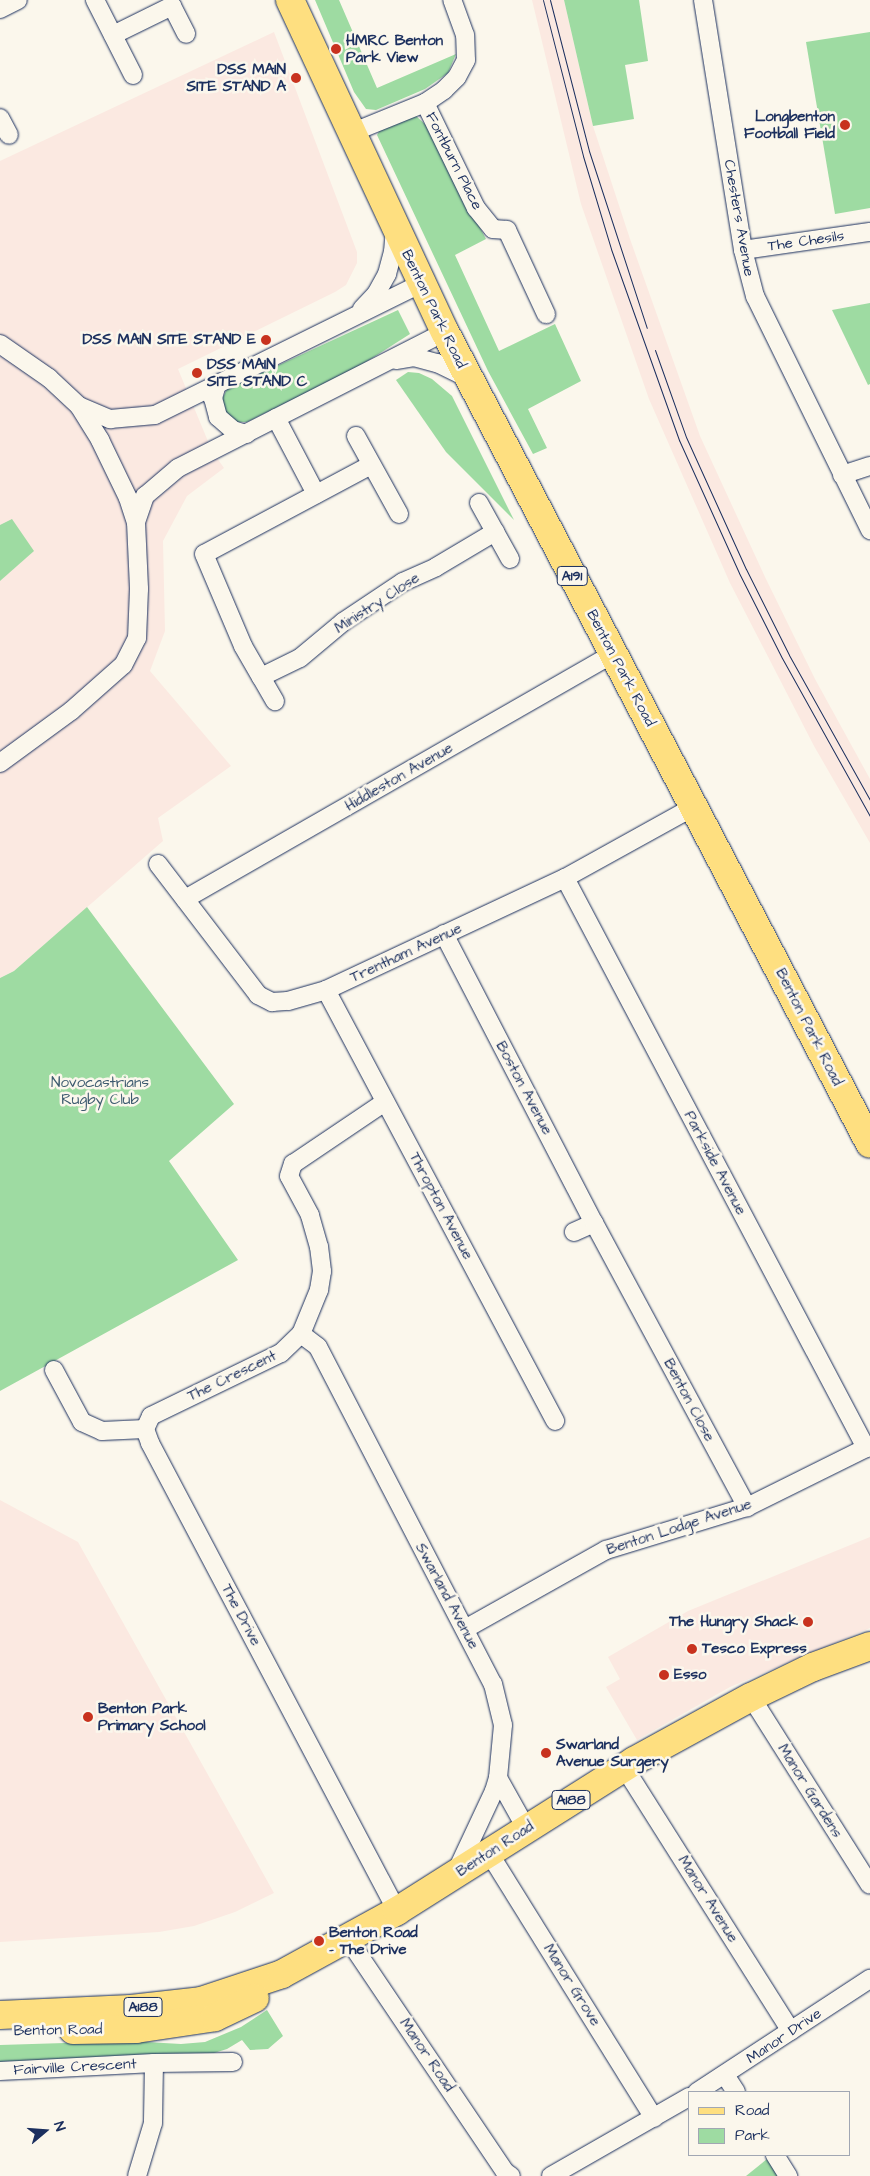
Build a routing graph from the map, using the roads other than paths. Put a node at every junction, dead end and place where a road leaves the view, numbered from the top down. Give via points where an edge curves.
1 (18, 0) edge
2 (95, 0) edge
3 (290, 0) edge
4 (452, 0) edge
5 (703, 0) edge
6 (0, 9) edge
7 (186, 34) dead end
8 (113, 36) junction
9 (133, 75) dead end
10 (425, 103) junction
11 (0, 118) edge
12 (351, 133) junction
13 (9, 135) dead end
14 (395, 228) junction
15 (870, 232) edge
16 (742, 250) junction
17 (422, 283) junction
18 (358, 314) junction
19 (546, 314) dead end
20 (445, 332) junction
21 (0, 344) edge
22 (384, 363) junction
23 (217, 384) junction
24 (473, 388) junction
25 (80, 406) junction
26 (276, 418) junction
27 (246, 434) junction
28 (356, 436) dead end
29 (372, 464) junction
30 (870, 466) edge
31 (842, 475) junction
32 (316, 494) junction
33 (479, 503) dead end
34 (399, 514) dead end
35 (136, 522) junction
36 (870, 530) edge
37 (495, 532) junction
38 (510, 559) dead end
39 (612, 654) junction
40 (261, 677) junction
41 (275, 701) dead end
42 (0, 763) edge
43 (695, 806) junction
44 (158, 864) dead end
45 (565, 878) junction
46 (185, 899) junction
47 (444, 934) junction
48 (326, 990) junction
49 (386, 1102) junction
50 (870, 1144) edge
51 (594, 1222) junction
52 (574, 1232) dead end
53 (631, 1292) joint
54 (301, 1334) junction
55 (54, 1370) dead end
56 (555, 1421) dead end
57 (146, 1428) junction
58 (868, 1447) edge
59 (747, 1508) junction
60 (465, 1629) junction
61 (870, 1646) edge
62 (751, 1697) junction
63 (624, 1767) junction
64 (498, 1778) junction
65 (526, 1828) junction
66 (489, 1853) junction
67 (454, 1875) junction
68 (870, 1885) edge
69 (397, 1910) junction
70 (348, 1939) junction
71 (282, 1974) junction
72 (870, 1979) edge
73 (0, 2015) edge
74 (791, 2031) junction
75 (0, 2032) edge
76 (233, 2062) dead end
77 (154, 2063) junction
78 (0, 2070) edge
79 (725, 2075) junction
80 (699, 2091) edge
81 (735, 2091) edge
82 (688, 2098) edge
83 (654, 2118) junction
84 (776, 2156) edge
85 (508, 2174) edge
86 (137, 2176) edge
87 (551, 2176) edge
88 (788, 2176) edge

1 - 6 street
2 - 8 street
3 - 12 main road, Benton Park Road / A191
4 - 10 street via 465,36 466,60 457,77
5 - 16 street, Chesters Avenue
7 - 8 street via 172,6
8 - 9 street
10 - 12 street
10 - 19 street, Fontburn Place via 476,208 493,229 507,230
11 - 13 street
12 - 14 main road, Benton Park Road / A191
14 - 17 main road, Benton Park Road / A191
14 - 18 street via 388,274
15 - 16 street, The Chesils
16 - 31 street, Chesters Avenue via 761,310
17 - 18 street
17 - 20 main road, Benton Park Road / A191
18 - 23 street
20 - 22 street
20 - 24 main road, Benton Park Road / A191
21 - 25 street via 49,378
22 - 24 street via 414,357 436,363 460,374
22 - 26 street
23 - 25 street via 155,415 110,419
23 - 27 street via 214,398 218,417 233,430
24 - 39 main road, Benton Park Road / A191
25 - 35 street via 122,484
26 - 27 street
26 - 32 street
27 - 35 street via 178,468 145,496
28 - 29 street
29 - 32 street
29 - 34 street
30 - 31 street
31 - 36 street, Chesters Avenue
32 - 40 street via 204,554 243,646
33 - 37 street
35 - 42 street via 139,589 136,638 123,665 71,710
37 - 38 street
37 - 40 street, Ministry Close via 404,582 343,622 300,658
39 - 43 main road, Benton Park Road / A191
39 - 46 street, Hiddleston Avenue
40 - 41 street
43 - 45 street, Trentham Avenue
43 - 50 main road, Benton Park Road / A191
44 - 46 street, Trentham Avenue
45 - 47 street, Trentham Avenue
45 - 58 street, Parkside Avenue
46 - 48 street, Trentham Avenue via 258,995 272,1002 288,1001
47 - 48 street, Trentham Avenue
47 - 51 street, Boston Avenue
48 - 49 street, Thropton Avenue
49 - 54 street, The Crescent via 293,1164 289,1176 310,1215 320,1247 322,1271 319,1290
49 - 56 street, Thropton Avenue
51 - 52 street
51 - 53 street, Boston Avenue
53 - 59 street, Benton Close
54 - 57 street, The Crescent via 281,1353 151,1416
54 - 60 street, Swarland Avenue via 318,1347
55 - 57 street via 82,1422 102,1431
57 - 69 street, The Drive via 150,1443
58 - 59 street, Benton Lodge Avenue
59 - 60 street, Benton Lodge Avenue via 606,1550
60 - 64 street, Swarland Avenue via 493,1684 503,1725
61 - 62 main road, Benton Road / A188 via 813,1667
62 - 63 main road, Benton Road / A188
62 - 68 street, Manor Gardens
63 - 65 main road, Benton Road / A188
63 - 74 street, Manor Avenue
64 - 65 street
64 - 67 street, Swarland Avenue
65 - 66 main road, Benton Road / A188
66 - 67 main road, Benton Road / A188
66 - 83 street, Manor Grove
67 - 69 main road, Benton Road / A188
69 - 70 main road, Benton Road / A188
70 - 71 main road, Benton Road / A188
70 - 85 street, Manor Road
71 - 73 main road, Benton Road / A188 via 201,2001
71 - 75 main road, Benton Road / A188 via 259,1996 215,2017 136,2028
72 - 74 street, Manor Drive
74 - 79 street, Manor Drive
76 - 77 street
77 - 78 street, Fairville Crescent
77 - 86 street, Fairville Crescent via 153,2123
79 - 80 street, Manor Drive
79 - 81 street
82 - 83 street
83 - 87 street
84 - 88 street

